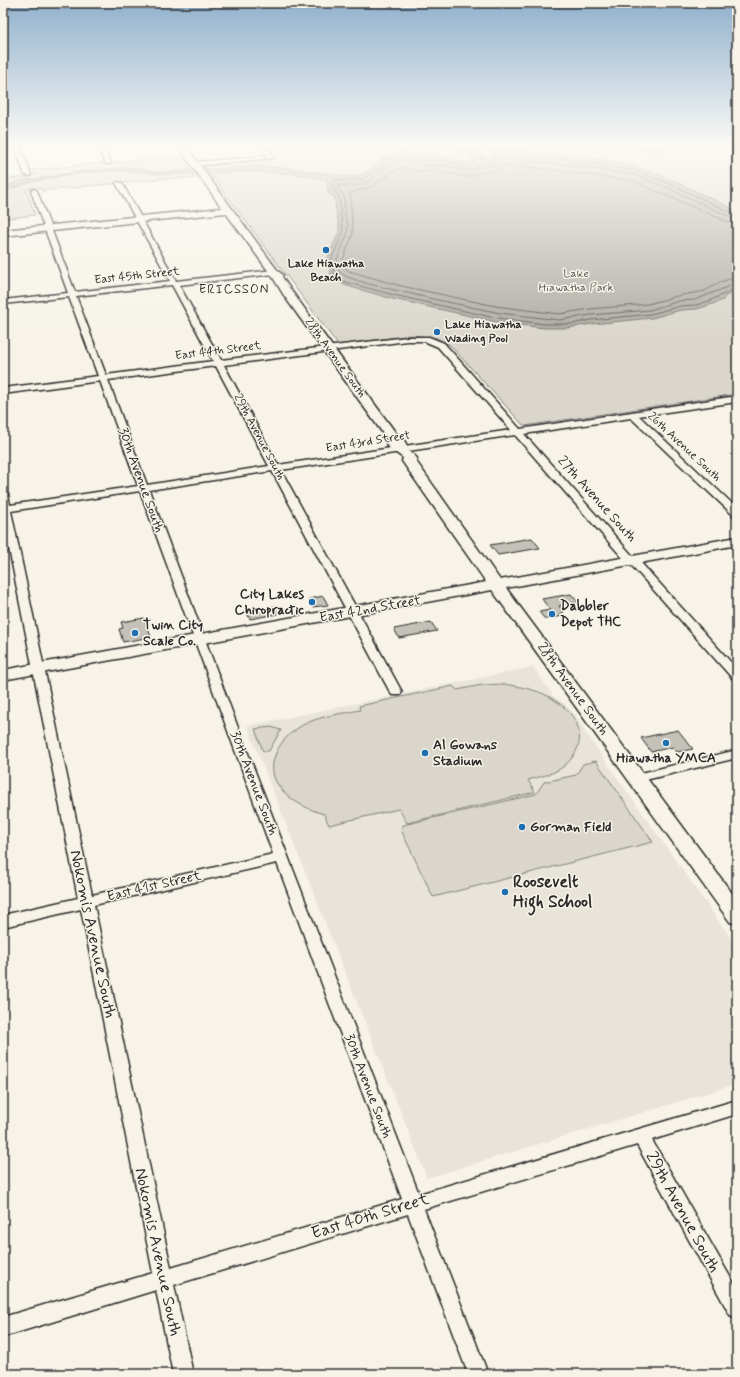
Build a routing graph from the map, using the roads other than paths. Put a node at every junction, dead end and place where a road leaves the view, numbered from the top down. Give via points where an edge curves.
1 (41, 209) edge
2 (134, 209) edge
3 (228, 210) joint
4 (139, 219) junction
5 (48, 229) junction
6 (3, 233) edge
7 (275, 274) junction
8 (175, 283) junction
9 (73, 294) junction
10 (3, 302) edge
11 (435, 342) joint
12 (328, 349) junction
13 (219, 364) junction
14 (103, 378) junction
15 (3, 391) edge
16 (737, 399) edge
17 (632, 415) junction
18 (517, 432) junction
19 (401, 450) junction
20 (276, 469) junction
21 (144, 488) junction
22 (3, 494) edge
23 (4, 509) edge
24 (737, 513) edge
25 (737, 541) edge
26 (632, 561) junction
27 (497, 585) junction
28 (353, 612) junction
29 (200, 640) junction
30 (38, 669) junction
31 (3, 675) edge
32 (737, 676) edge
33 (396, 692) dead end
34 (737, 754) edge
35 (637, 778) junction
36 (282, 857) junction
37 (86, 902) junction
38 (737, 916) edge
39 (3, 921) edge
40 (737, 1107) edge
41 (642, 1136) junction
42 (414, 1203) junction
43 (164, 1279) junction
44 (737, 1308) edge
45 (3, 1326) edge
46 (183, 1374) edge
47 (478, 1374) edge

1 - 5 street, 30th Avenue South
2 - 4 street, 29th Avenue South
3 - 4 street
3 - 7 street, 28th Avenue South
4 - 5 street
4 - 8 street, 29th Avenue South
5 - 6 street
5 - 9 street, 30th Avenue South
7 - 8 street, East 45th Street
7 - 12 street, 28th Avenue South
8 - 9 street, East 45th Street
8 - 13 street, 29th Avenue South
9 - 10 street, East 45th Street
9 - 14 street, 30th Avenue South
11 - 12 street, East 44th Street via 417,338
11 - 18 street, 27th Avenue South via 441,345
12 - 13 street, East 44th Street
12 - 19 street, 28th Avenue South
13 - 14 street, East 44th Street
13 - 20 street, 29th Avenue South
14 - 15 street, East 44th Street
14 - 21 street, 30th Avenue South
16 - 17 street, East 43rd Street
17 - 18 street, East 43rd Street
17 - 24 street, 26th Avenue South
18 - 19 street, East 43rd Street
18 - 26 street, 27th Avenue South
19 - 20 street, East 43rd Street
19 - 27 street, 28th Avenue South
20 - 21 street, East 43rd Street
20 - 28 street, 29th Avenue South
21 - 23 street, East 43rd Street
21 - 29 street, 30th Avenue South
22 - 23 street, Nokomis Avenue South
23 - 30 street, Nokomis Avenue South
25 - 26 street, East 42nd Street
26 - 27 street, East 42nd Street
26 - 32 street, 27th Avenue South
27 - 28 street, East 42nd Street
27 - 35 street, 28th Avenue South
28 - 29 street, East 42nd Street
28 - 33 street, 29th Avenue South
29 - 30 street, East 42nd Street
29 - 36 street, 30th Avenue South
30 - 31 street, East 42nd Street
30 - 37 street, Nokomis Avenue South
34 - 35 street
35 - 38 street, 28th Avenue South
36 - 37 street, East 41st Street
36 - 42 street, 30th Avenue South
37 - 39 street, East 41st Street
37 - 43 street, Nokomis Avenue South
40 - 41 street, East 40th Street
41 - 42 street, East 40th Street
41 - 44 street, 29th Avenue South
42 - 43 street, East 40th Street
42 - 47 street, 30th Avenue South
43 - 45 street, East 40th Street
43 - 46 street, Nokomis Avenue South

